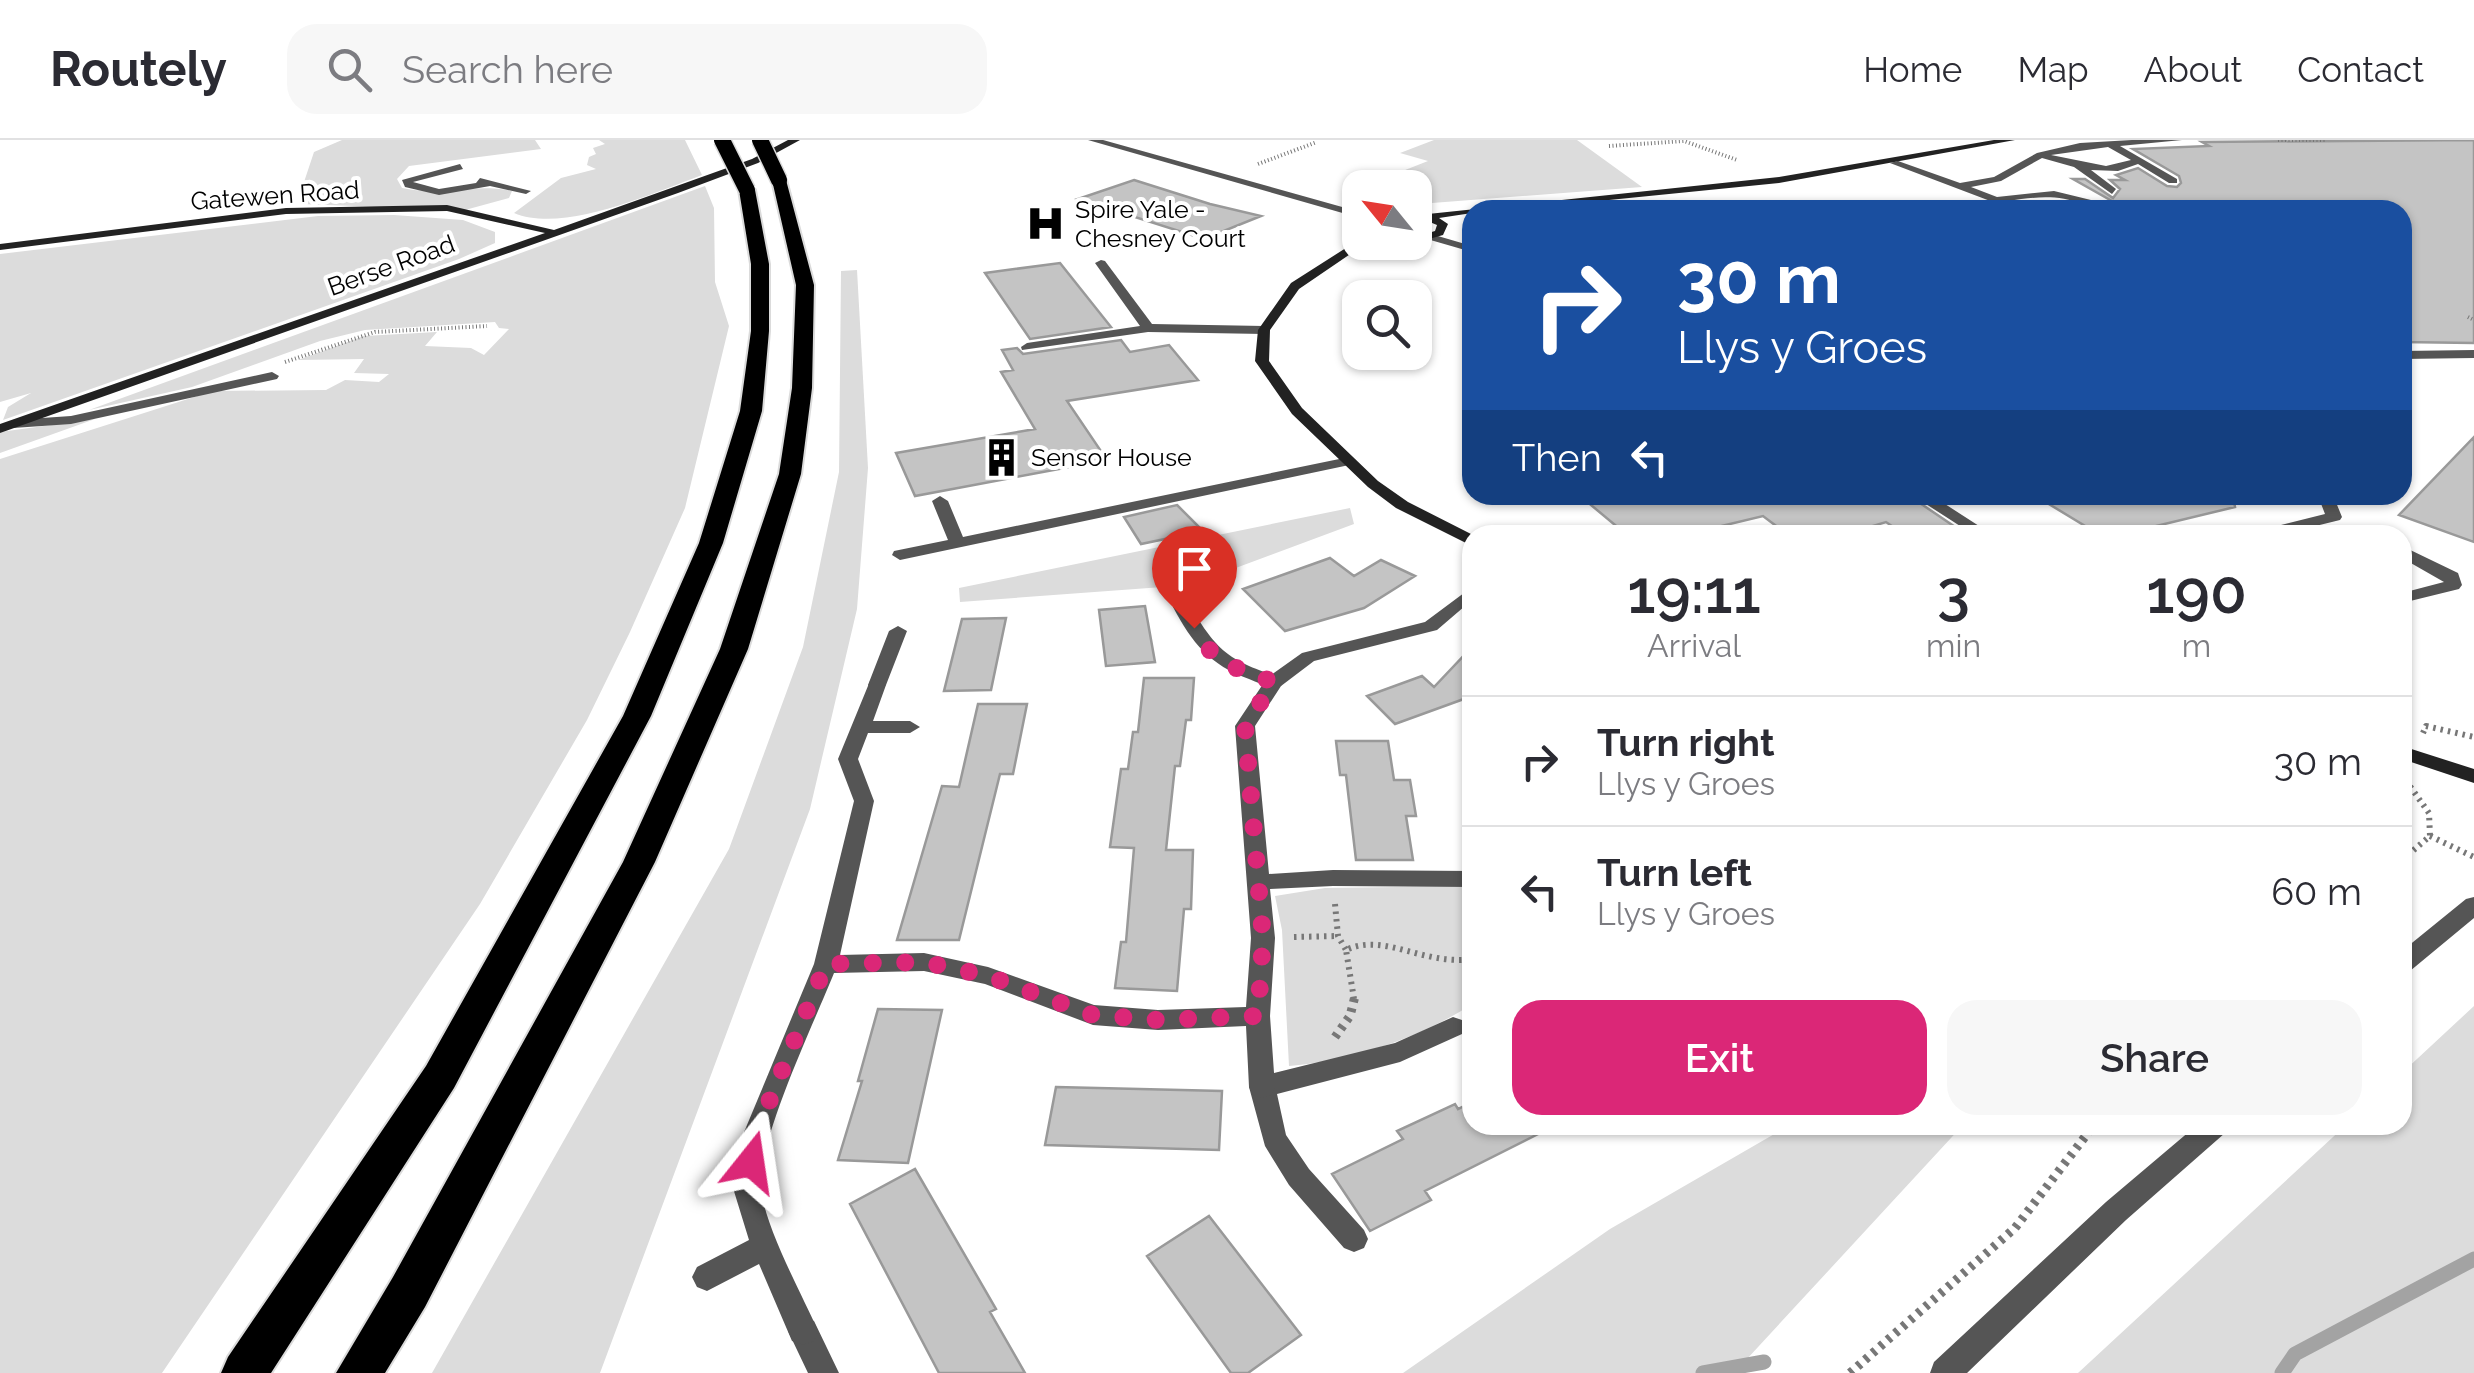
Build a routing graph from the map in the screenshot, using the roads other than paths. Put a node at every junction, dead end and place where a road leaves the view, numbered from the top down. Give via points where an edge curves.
1 (722, 140) edge
2 (760, 140) edge
3 (795, 140) edge
4 (1093, 140) edge
5 (2010, 140) edge
6 (2177, 140) edge
7 (2107, 144) junction
8 (2040, 154) junction
9 (2138, 160) junction
10 (1895, 163) junction
11 (2076, 164) junction
12 (2173, 181) dead end
13 (492, 183) junction
14 (1960, 186) junction
15 (2112, 190) dead end
16 (526, 191) dead end
17 (1576, 200) edge
18 (1998, 200) joint
19 (2081, 200) edge
20 (1342, 211) edge
21 (1462, 212) edge
22 (1432, 216) joint
23 (552, 232) junction
24 (1432, 236) joint
25 (1462, 246) edge
26 (0, 248) edge
27 (1342, 255) edge
28 (1101, 264) dead end
29 (1148, 328) junction
30 (1264, 330) junction
31 (1027, 348) dead end
32 (2474, 354) edge
33 (2412, 355) edge
34 (272, 376) dead end
35 (6, 426) edge
36 (1349, 461) junction
37 (940, 501) dead end
38 (1936, 505) edge
39 (2329, 505) edge
40 (1969, 525) edge
41 (2303, 525) edge
42 (1462, 536) edge
43 (957, 543) junction
44 (900, 555) dead end
45 (2412, 556) edge
46 (2412, 595) edge
47 (1462, 606) edge
48 (1182, 607) dead end
49 (898, 631) dead end
50 (1274, 682) junction
51 (860, 727) junction
52 (910, 727) dead end
53 (2412, 755) edge
54 (2474, 776) edge
55 (1462, 879) edge
56 (1258, 882) junction
57 (2474, 905) edge
58 (2412, 957) edge
59 (826, 964) junction
60 (1258, 1016) junction
61 (1453, 1028) dead end
62 (1262, 1087) junction
63 (2204, 1135) edge
64 (1354, 1239) dead end
65 (765, 1246) junction
66 (707, 1277) dead end
67 (244, 1373) edge
68 (359, 1373) edge
69 (824, 1373) edge
70 (1945, 1373) edge

1 - 67 highway, bridge via 746,190 760,264 758,347 752,411 711,543 637,716 440,1077
2 - 68 highway, bridge via 779,180 804,286 802,388 790,474 734,648 639,862
3 - 23 street, Berse Road via 755,161
4 - 20 street
5 - 10 street
6 - 7 street
7 - 8 street
7 - 9 street
8 - 11 street
8 - 14 street via 1996,179
9 - 11 street via 2130,166
9 - 12 street
10 - 14 street
10 - 17 street
11 - 15 street
13 - 13 street via 440,192 408,180 459,166 461,174
13 - 16 street
14 - 18 street
18 - 19 street via 2030,193
21 - 22 street
22 - 24 street via 1443,224
23 - 26 street, Gatewen Road via 447,208 286,211
23 - 35 street, Berse Road
24 - 25 street
27 - 30 street via 1295,286
28 - 29 street
29 - 30 street
29 - 31 street
30 - 36 street via 1262,361 1297,411
32 - 33 street
34 - 35 street via 71,420
36 - 42 street via 1402,505
36 - 43 street
37 - 43 street
38 - 40 street
39 - 41 street via 2334,518
43 - 44 street
45 - 46 street via 2452,578 2453,585
47 - 50 street via 1430,626 1308,658
48 - 50 street via 1204,650
49 - 51 street
50 - 56 street via 1245,726
51 - 52 street
51 - 59 street via 848,758 864,801
53 - 54 street
55 - 56 street
56 - 60 street
57 - 58 street
59 - 60 street via 924,962 988,976 1093,1015
59 - 65 street via 755,1136 748,1188
60 - 62 street
61 - 62 street via 1400,1052
62 - 64 street via 1274,1138
63 - 70 street
65 - 66 street
65 - 69 street

